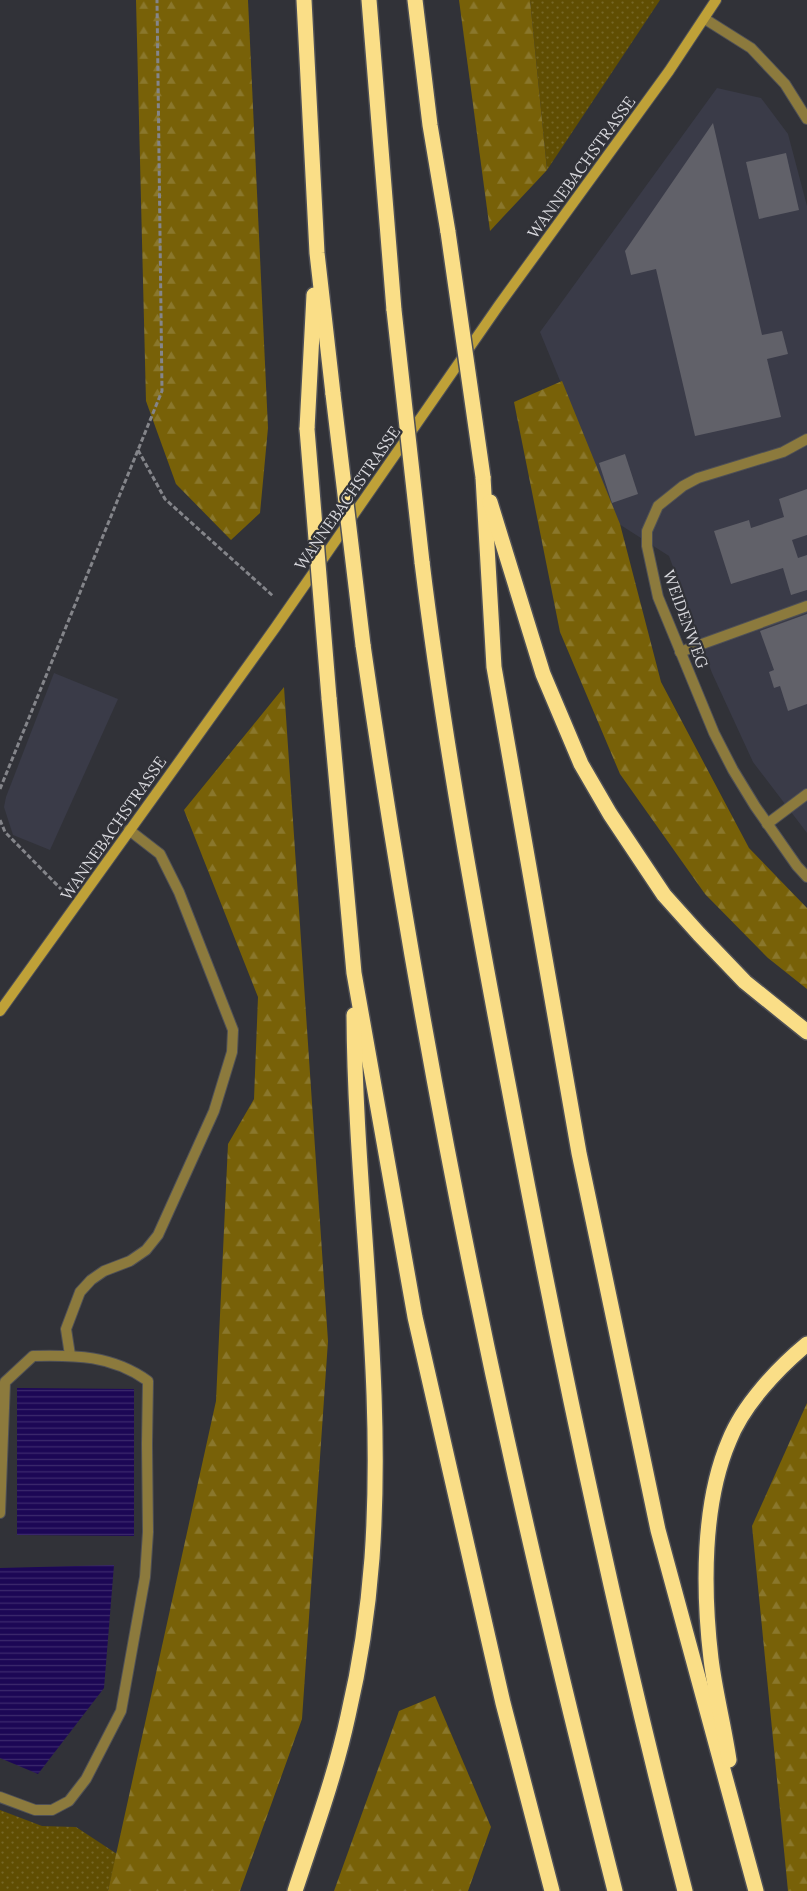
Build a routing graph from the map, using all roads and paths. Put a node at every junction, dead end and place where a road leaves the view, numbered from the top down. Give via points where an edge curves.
1 (157, 0) edge
2 (304, 0) edge
3 (369, 0) edge
4 (415, 0) edge
5 (716, 0) edge
6 (705, 19) junction
7 (807, 120) edge
8 (317, 253) junction
9 (807, 439) edge
10 (138, 450) junction
11 (483, 477) junction
12 (807, 606) edge
13 (288, 609) junction
14 (680, 652) junction
15 (0, 789) edge
16 (807, 794) edge
17 (0, 820) edge
18 (768, 824) junction
19 (129, 830) junction
20 (807, 877) edge
21 (77, 906) junction
22 (354, 973) junction
23 (0, 1011) edge
24 (807, 1032) edge
25 (807, 1344) edge
26 (70, 1355) junction
27 (0, 1514) edge
28 (0, 1797) edge
29 (739, 1828) junction
30 (295, 1891) edge
31 (552, 1891) edge
32 (616, 1891) edge
33 (685, 1891) edge
34 (756, 1891) edge

1 - 10 path via 162,391
2 - 8 highway
3 - 33 highway, bridge via 394,310 422,562 473,897 546,1287 604,1559
4 - 11 highway, bridge via 430,125
5 - 6 main road, WANNEBACHSTRASSE
6 - 7 street via 751,48 785,84
6 - 13 main road, WANNEBACHSTRASSE via 499,305
8 - 22 highway, bridge via 307,429
8 - 32 highway, bridge via 363,645 425,1032 514,1474
9 - 14 street, WEIDENWEG via 783,452 698,478 658,506 647,531 647,546 658,597
10 - 13 path via 165,499
10 - 15 path
11 - 24 highway via 538,657 581,764 610,814 664,895 699,934 746,982
11 - 29 highway via 494,667 578,1153 658,1530
12 - 14 street
13 - 19 main road, WANNEBACHSTRASSE
14 - 18 street, WEIDENWEG via 714,733 733,770
16 - 18 street
17 - 21 path via 5,832
18 - 20 street, WEIDENWEG
19 - 21 main road, WANNEBACHSTRASSE
19 - 26 street via 160,854 179,892 234,1030 232,1052 214,1111 158,1235 146,1250 91,1280 80,1292 66,1329
21 - 23 main road, WANNEBACHSTRASSE
22 - 30 highway via 356,1094 375,1398 372,1558 348,1716 328,1793
22 - 31 highway via 415,1317 503,1702
25 - 29 highway via 768,1382 729,1439 712,1502 707,1553 711,1659
26 - 27 street via 32,1356 5,1382
26 - 28 street via 90,1356 135,1372 148,1381 145,1577 121,1711 86,1779 69,1801 52,1810 35,1810
29 - 34 highway

